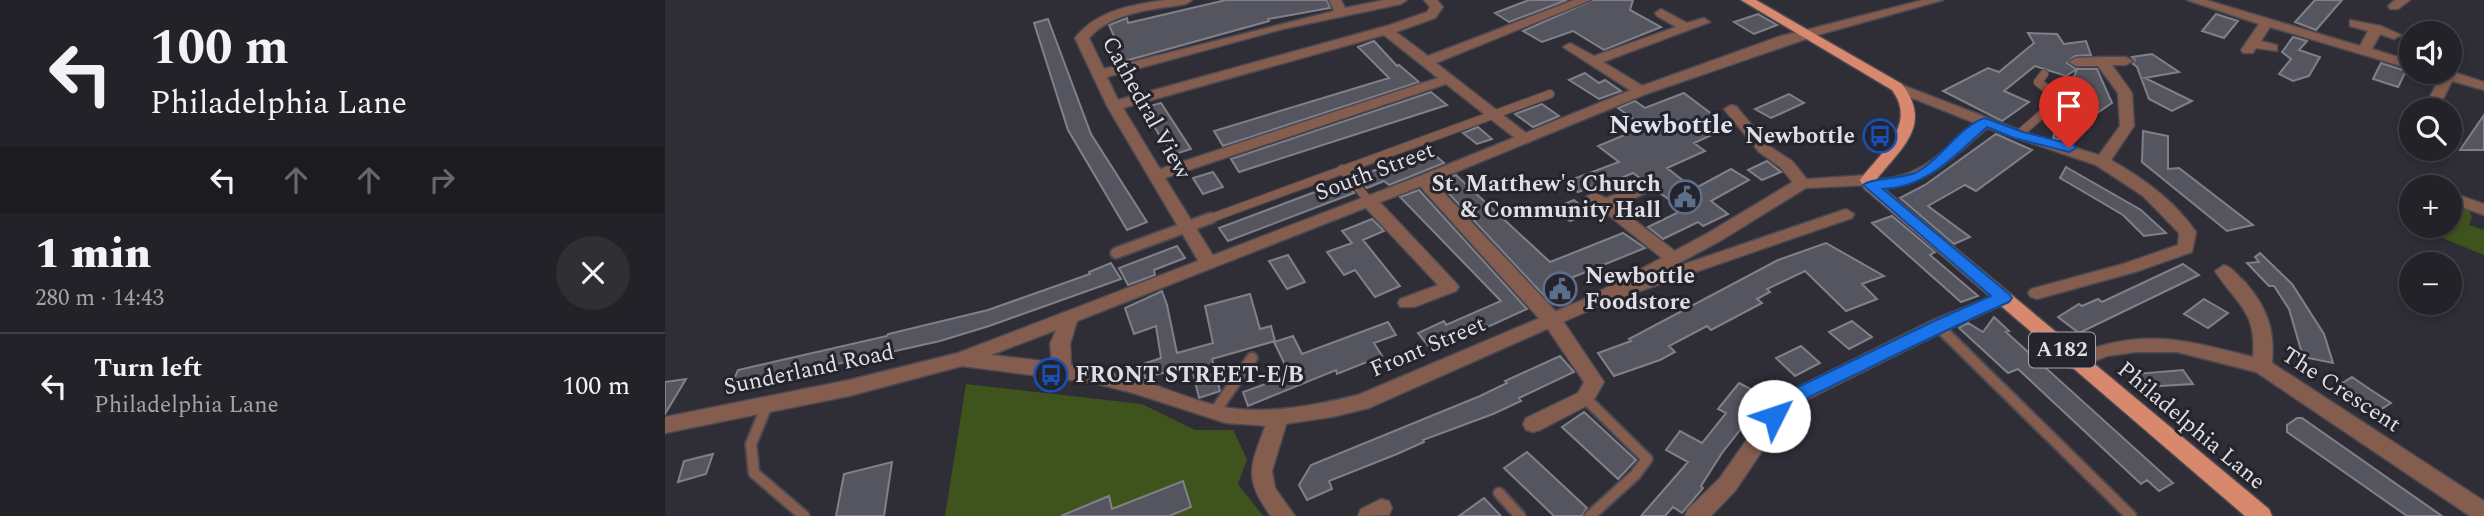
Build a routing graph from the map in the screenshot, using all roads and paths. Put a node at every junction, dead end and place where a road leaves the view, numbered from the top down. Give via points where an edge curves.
1 (1186, 0) edge
2 (1335, 0) edge
3 (1401, 0) edge
4 (1430, 0) edge
5 (1585, 0) edge
6 (1747, 0) edge
7 (1897, 0) edge
8 (1937, 0) edge
9 (2193, 0) edge
10 (1910, 7) junction
11 (1341, 13) junction
12 (1661, 13) dead end
13 (1704, 22) dead end
14 (2266, 23) junction
15 (2355, 23) dead end
16 (1686, 28) junction
17 (2376, 29) junction
18 (1387, 31) junction
19 (1807, 34) junction
20 (2394, 35) dead end
21 (1570, 47) dead end
22 (2272, 48) dead end
23 (2364, 51) junction
24 (1592, 61) junction
25 (2102, 61) junction
26 (2126, 61) dead end
27 (2399, 61) edge
28 (1426, 62) junction
29 (2076, 62) dead end
30 (2044, 74) dead end
31 (1099, 75) junction
32 (1448, 79) junction
33 (2462, 80) edge
34 (2484, 86) edge
35 (1897, 87) junction
36 (1641, 92) junction
37 (1550, 94) dead end
38 (1114, 106) junction
39 (1731, 109) dead end
40 (1494, 114) junction
41 (1985, 122) junction
42 (2026, 137) junction
43 (1525, 139) junction
44 (2102, 161) junction
45 (1342, 169) junction
46 (1156, 176) junction
47 (1423, 180) junction
48 (1802, 183) junction
49 (1869, 183) junction
50 (1640, 190) dead end
51 (1369, 201) junction
52 (2462, 202) edge
53 (2484, 210) edge
54 (1846, 214) dead end
55 (1187, 227) junction
56 (1117, 253) dead end
57 (1674, 259) junction
58 (1208, 262) junction
59 (2224, 271) dead end
60 (2037, 293) dead end
61 (2003, 298) junction
62 (1593, 302) junction
63 (1407, 303) dead end
64 (1070, 316) junction
65 (1552, 320) junction
66 (1938, 326) junction
67 (1252, 358) dead end
68 (962, 359) junction
69 (2076, 362) junction
70 (2262, 366) junction
71 (1062, 370) junction
72 (1585, 398) junction
73 (767, 405) junction
74 (1214, 413) junction
75 (1278, 418) junction
76 (1533, 424) dead end
77 (665, 425) edge
78 (1499, 493) dead end
79 (2484, 513) edge
80 (804, 516) edge
81 (1284, 516) edge
82 (1520, 516) edge
83 (1590, 516) edge
84 (1696, 516) edge
85 (2131, 516) edge
86 (2261, 516) edge

1 - 31 street, Cathedral View via 1108,17 1087,30 1082,38
2 - 11 street
3 - 11 street
4 - 18 street via 1437,7 1430,15
5 - 28 street
6 - 19 main road
7 - 10 street
8 - 10 street, South Street
9 - 14 street
10 - 19 street, South Street
11 - 31 street
12 - 16 street
13 - 16 street
14 - 22 street via 2251,46
14 - 23 street
15 - 17 street
16 - 24 street
17 - 20 street
17 - 23 street
18 - 28 street
18 - 38 street
19 - 35 main road
19 - 36 street, South Street
21 - 24 street
23 - 27 street
24 - 36 street
25 - 26 street
25 - 29 street
25 - 44 street via 2125,93 2127,126
28 - 32 street
30 - 42 lane via 2038,82 2057,101
31 - 38 street, Cathedral View
32 - 40 street
32 - 46 street
33 - 34 street
35 - 41 street
35 - 49 main road via 1908,101 1910,119
36 - 43 street, South Street
37 - 40 lane
38 - 46 street, Cathedral View
39 - 48 street via 1764,149
40 - 43 street
40 - 45 lane
41 - 42 street
41 - 49 street, Front Street via 1923,175 1895,184
42 - 44 street
43 - 47 street, South Street
44 - 60 street via 2169,208 2188,232 2186,248
45 - 51 lane
45 - 55 lane
46 - 55 street, Cathedral View
47 - 51 street, South Street
47 - 65 street
48 - 49 street, Front Street
48 - 57 street, Front Street
49 - 61 main road, Philadelphia Lane / A182
50 - 57 street via 1600,201
51 - 58 street, South Street
51 - 63 street via 1450,287
52 - 53 street
54 - 62 street, Front Street
55 - 56 lane
55 - 58 street, Cathedral View
57 - 62 street, Front Street
58 - 64 street, South Street
59 - 70 street via 2256,306 2266,334
61 - 66 street
61 - 69 main road, Philadelphia Lane / A182
62 - 65 street, Front Street
64 - 68 street, South Street
64 - 71 street via 1060,344
65 - 72 street via 1594,382
65 - 75 street, Front Street via 1362,402
66 - 84 street via 1797,396 1774,416 1727,485
66 - 85 lane
67 - 74 lane
68 - 71 street, Front Street
68 - 73 street, Sunderland Road
69 - 70 street, The Crescent via 2104,349 2177,345
69 - 86 main road, Philadelphia Lane / A182
70 - 79 street, The Crescent
71 - 74 street, Front Street via 1135,386
72 - 76 street
72 - 83 lane via 1647,459
73 - 77 street, Sunderland Road
73 - 80 lane via 751,444 754,473
74 - 75 street, Front Street
75 - 81 street via 1261,471 1265,491
78 - 82 lane

